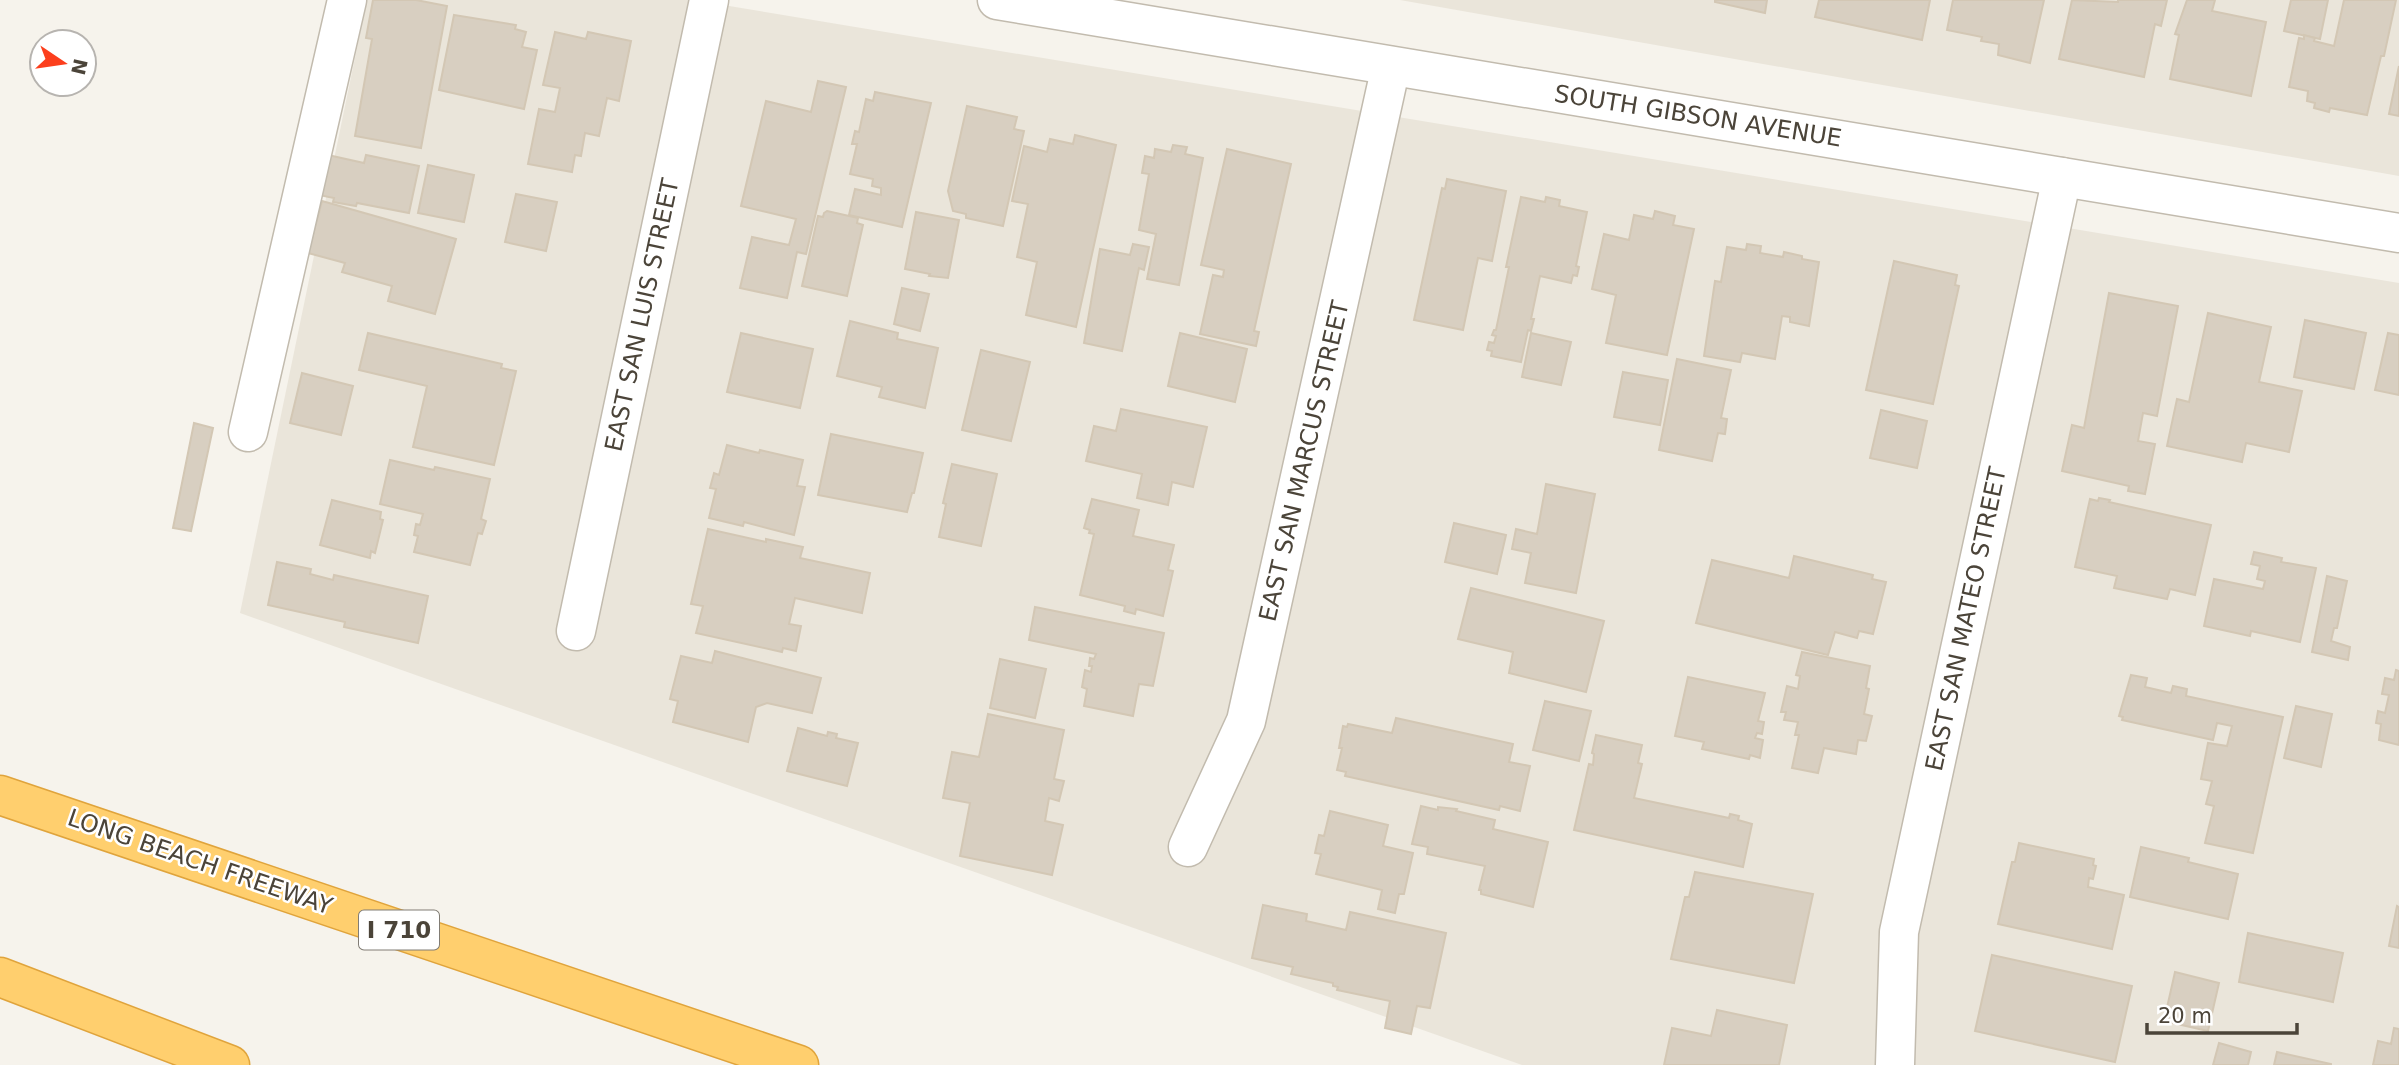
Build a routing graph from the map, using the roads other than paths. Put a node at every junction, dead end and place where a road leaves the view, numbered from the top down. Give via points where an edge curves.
1 (347, 0) edge
2 (709, 0) edge
3 (997, 0) edge
4 (1391, 66) junction
5 (2062, 177) junction
6 (2399, 233) edge
7 (248, 432) dead end
8 (576, 631) dead end
9 (0, 794) edge
10 (1188, 848) dead end
11 (0, 977) edge
12 (230, 1065) edge
13 (799, 1065) edge
14 (1895, 1065) edge

1 - 7 street
2 - 8 street, EAST SAN LUIS STREET
3 - 4 street, SOUTH GIBSON AVENUE
4 - 5 street, SOUTH GIBSON AVENUE
4 - 10 street, EAST SAN MARCUS STREET via 1246,721
5 - 6 street, SOUTH GIBSON AVENUE
5 - 14 street, EAST SAN MATEO STREET via 1899,932
9 - 13 highway, LONG BEACH FREEWAY / I 710
11 - 12 highway

